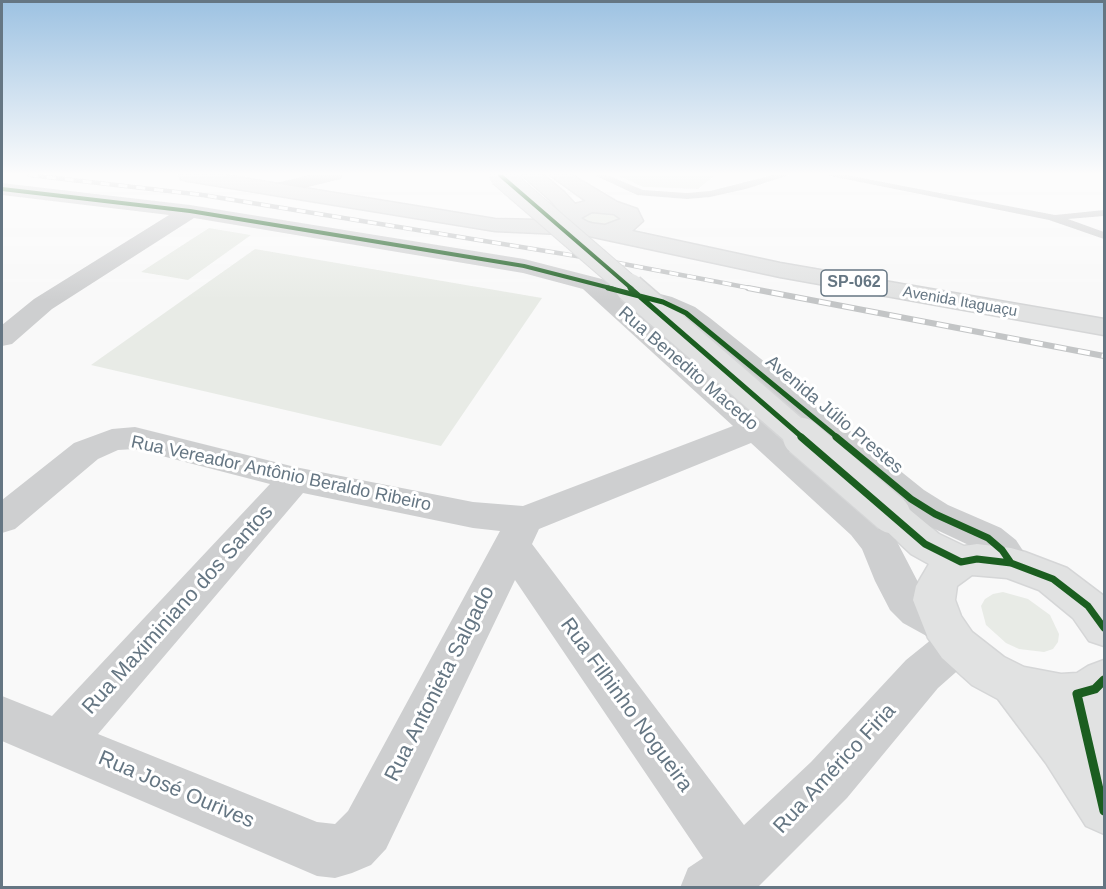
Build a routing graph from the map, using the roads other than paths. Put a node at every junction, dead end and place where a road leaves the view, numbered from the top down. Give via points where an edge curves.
1 (181, 216) edge
2 (223, 216) edge
3 (447, 216) edge
4 (548, 216) edge
5 (576, 216) edge
6 (585, 216) edge
7 (1059, 216) edge
8 (633, 217) joint
9 (1052, 217) joint
10 (582, 223) junction
11 (1104, 236) edge
12 (590, 282) junction
13 (1100, 323) edge
14 (2, 338) edge
15 (756, 429) junction
16 (295, 479) junction
17 (2, 519) edge
18 (518, 532) junction
19 (943, 560) junction
20 (1011, 562) junction
21 (1099, 616) edge
22 (950, 635) junction
23 (1014, 684) junction
24 (1091, 687) edge
25 (2, 718) edge
26 (61, 741) junction
27 (1104, 810) edge
28 (352, 846) joint
29 (724, 877) edge

1 - 14 street via 43,304
2 - 12 street, Rua Benedito Macedo via 524,266
3 - 10 main road via 549,227
4 - 19 main road, Avenida Júlio Prestes, bridge
5 - 10 main road
6 - 10 main road
7 - 9 lane
8 - 10 main road via 623,228
8 - 13 main road, Avenida Itaguaçu / SP-062 via 732,247
9 - 11 lane
10 - 13 main road, Avenida Itaguaçu / SP-062 via 769,268
12 - 15 street, Rua Benedito Macedo
12 - 20 street, Avenida Júlio Prestes via 665,302 693,317 917,504 988,538
15 - 18 street, Rua Vereador Antônio Beraldo Ribeiro
15 - 22 street, Rua Benedito Macedo via 870,531 882,547 905,598
16 - 17 street, Rua Vereador Antônio Beraldo Ribeiro via 135,438 112,440 86,451
16 - 18 street, Rua Vereador Antônio Beraldo Ribeiro via 473,515
16 - 26 street, Rua Maximiniano dos Santos
18 - 28 street, Rua Antonieta Salgado via 376,813
18 - 29 street, Rua Filhinho Nogueira
19 - 20 main road
19 - 22 main road via 934,600
20 - 21 main road via 1053,579
22 - 23 main road via 988,671
22 - 29 street, Rua Américo Firia via 922,674 829,780
23 - 24 main road via 1038,692
23 - 27 main road via 1063,746
24 - 27 main road
25 - 26 street, Rua José Ourives
26 - 28 street, Rua José Ourives via 317,849 335,851

